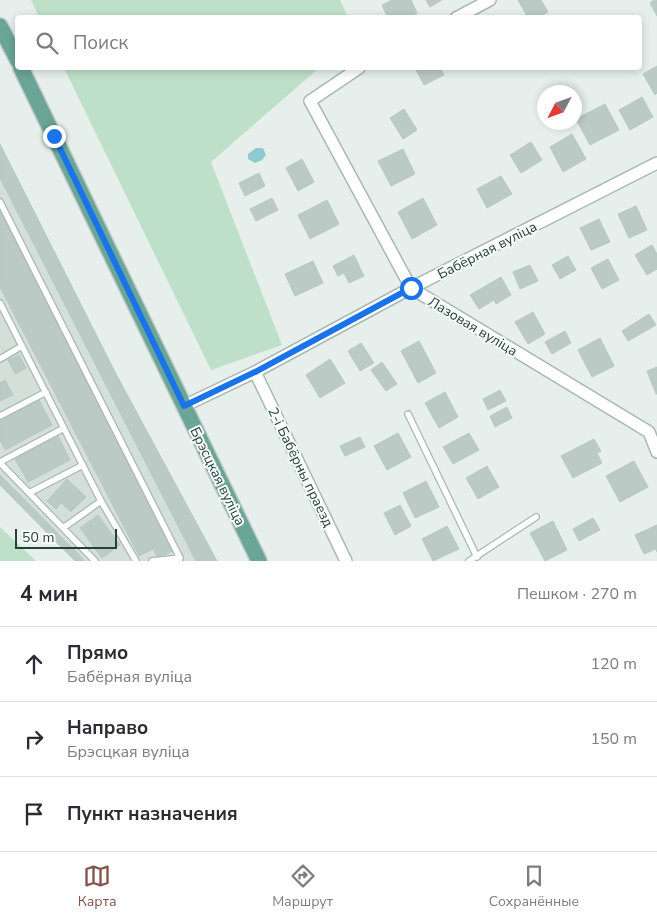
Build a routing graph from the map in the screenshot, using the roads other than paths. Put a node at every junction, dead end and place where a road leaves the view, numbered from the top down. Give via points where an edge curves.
1 (490, 0) edge
2 (462, 15) edge
3 (0, 26) edge
4 (15, 55) edge
5 (22, 70) edge
6 (356, 70) edge
7 (657, 163) edge
8 (0, 202) edge
9 (411, 288) junction
10 (0, 304) edge
11 (22, 346) junction
12 (0, 359) edge
13 (255, 372) junction
14 (46, 392) junction
15 (184, 406) junction
16 (408, 414) dead end
17 (0, 416) edge
18 (64, 428) junction
19 (657, 452) edge
20 (0, 463) edge
21 (82, 465) junction
22 (29, 493) junction
23 (100, 500) junction
24 (536, 517) dead end
25 (63, 528) junction
26 (477, 557) junction
27 (179, 559) edge
28 (95, 561) edge
29 (136, 561) edge
30 (152, 561) edge
31 (259, 561) edge
32 (346, 561) edge
33 (469, 561) edge

1 - 2 street
3 - 4 main road
5 - 15 main road, Брэсцкая вуліца
6 - 9 street via 310,101
7 - 9 street, Бабёрная вуліца
8 - 27 lane
9 - 13 street, Бабёрная вуліца
9 - 19 street, Лазовая вуліца via 649,432
10 - 11 lane
11 - 12 lane
11 - 14 lane
13 - 15 street, Бабёрная вуліца
13 - 32 street, 2-і Бабёрны праезд
14 - 17 lane
14 - 18 lane
15 - 31 main road, Брэсцкая вуліца
16 - 26 lane
18 - 20 lane
18 - 21 lane
20 - 22 lane
21 - 22 lane
21 - 23 lane
22 - 25 lane
23 - 25 lane
23 - 29 lane
24 - 26 lane
25 - 28 lane
26 - 33 lane
27 - 30 lane

